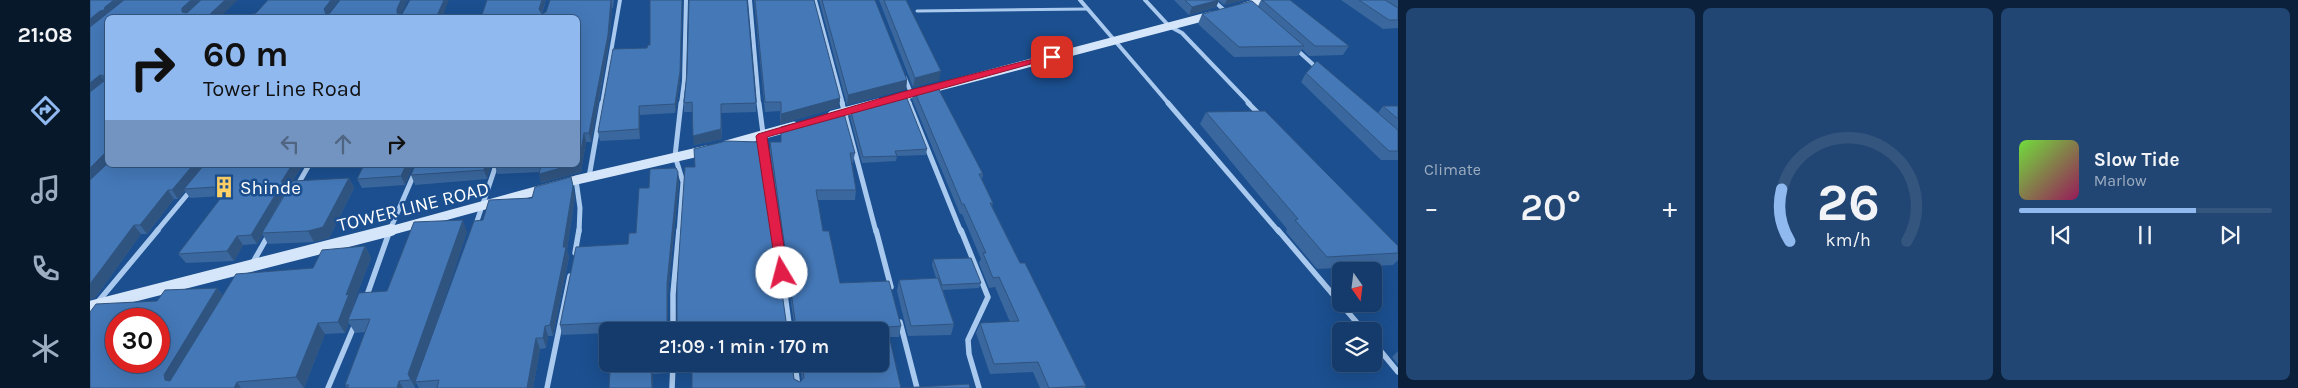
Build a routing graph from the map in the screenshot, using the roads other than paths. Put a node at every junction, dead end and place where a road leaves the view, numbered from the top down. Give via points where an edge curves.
1 (620, 0) edge
2 (686, 0) edge
3 (750, 0) edge
4 (815, 0) edge
5 (1080, 0) edge
6 (1146, 0) edge
7 (1213, 0) edge
8 (1266, 0) edge
9 (1088, 9) junction
10 (917, 10) dead end
11 (1225, 11) junction
12 (1169, 26) junction
13 (1114, 41) junction
14 (1290, 44) edge
15 (1319, 69) edge
16 (904, 76) edge
17 (908, 94) junction
18 (845, 111) junction
19 (1267, 122) edge
20 (762, 136) junction
21 (675, 156) junction
22 (309, 167) edge
23 (417, 167) edge
24 (495, 167) edge
25 (588, 176) junction
26 (576, 180) junction
27 (193, 187) edge
28 (295, 190) edge
29 (482, 207) junction
30 (390, 230) junction
31 (270, 232) edge
32 (472, 236) edge
33 (248, 269) junction
34 (892, 292) edge
35 (363, 306) edge
36 (92, 308) edge
37 (897, 312) edge
38 (359, 315) edge
39 (673, 322) edge
40 (789, 322) edge
41 (1356, 322) edge
42 (1382, 353) edge
43 (673, 372) edge
44 (796, 372) edge
45 (1398, 372) edge
46 (328, 388) edge
47 (547, 388) edge
48 (672, 388) edge
49 (798, 388) edge
50 (917, 388) edge
51 (980, 388) edge

1 - 25 street
2 - 21 street via 684,81
3 - 20 street
4 - 18 street
5 - 9 street
6 - 12 street
7 - 11 street
8 - 11 street, TOWER LINE ROAD via 1251,9
9 - 10 lane
9 - 13 street
11 - 12 street, TOWER LINE ROAD
12 - 13 street, TOWER LINE ROAD
12 - 19 street via 1182,33
13 - 17 street, TOWER LINE ROAD
13 - 41 street
14 - 15 street
16 - 17 street
17 - 18 street, TOWER LINE ROAD
17 - 51 street via 988,297 986,308 968,337 969,354
18 - 20 street, TOWER LINE ROAD
18 - 34 street
20 - 21 street, TOWER LINE ROAD
20 - 40 street
21 - 25 street, TOWER LINE ROAD
21 - 39 street via 683,182
22 - 28 street
23 - 30 street
24 - 29 street
25 - 26 street, TOWER LINE ROAD
26 - 29 street, TOWER LINE ROAD
26 - 47 street via 582,201 579,236
27 - 36 street
29 - 30 street, TOWER LINE ROAD
29 - 32 street
30 - 33 street, TOWER LINE ROAD
30 - 35 street
31 - 33 street
33 - 36 street, TOWER LINE ROAD
37 - 50 street
38 - 46 street
42 - 45 street
43 - 48 street
44 - 49 street

